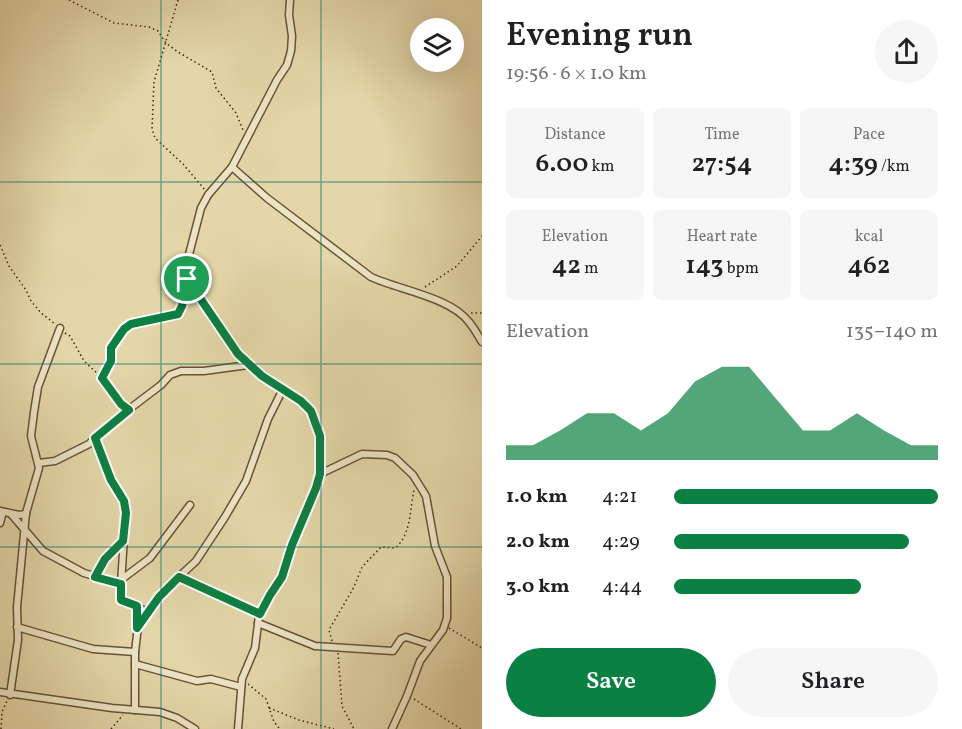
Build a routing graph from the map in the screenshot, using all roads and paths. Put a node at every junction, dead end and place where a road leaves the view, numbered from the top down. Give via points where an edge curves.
1 (69, 0) edge
2 (178, 0) edge
3 (291, 0) edge
4 (166, 43) junction
5 (246, 139) junction
6 (232, 167) junction
7 (208, 195) junction
8 (482, 236) edge
9 (0, 245) edge
10 (187, 279) junction
11 (416, 292) junction
12 (482, 313) edge
13 (461, 314) junction
14 (60, 328) junction
15 (482, 342) edge
16 (248, 365) junction
17 (102, 378) junction
18 (283, 389) junction
19 (129, 410) junction
20 (95, 438) junction
21 (39, 463) junction
22 (320, 474) junction
23 (417, 480) junction
24 (190, 506) dead end
25 (2, 512) edge
26 (11, 514) junction
27 (26, 514) junction
28 (0, 523) edge
29 (24, 531) junction
30 (123, 541) junction
31 (95, 577) junction
32 (179, 577) junction
33 (122, 582) junction
34 (137, 606) junction
35 (148, 612) junction
36 (260, 614) junction
37 (258, 622) junction
38 (445, 625) junction
39 (17, 627) junction
40 (137, 628) junction
41 (431, 645) junction
42 (482, 648) edge
43 (338, 649) junction
44 (135, 652) junction
45 (135, 664) junction
46 (242, 683) junction
47 (0, 692) edge
48 (9, 694) junction
49 (407, 696) junction
50 (268, 708) junction
51 (127, 709) junction
52 (135, 710) junction
53 (1, 729) edge
54 (111, 729) edge
55 (195, 729) edge
56 (238, 729) edge
57 (280, 729) edge
58 (334, 729) edge
59 (354, 729) edge
60 (392, 729) edge
61 (461, 729) edge

1 - 4 path via 114,23 153,28
2 - 4 path
3 - 5 street via 292,36 287,64
4 - 5 path via 212,72 216,88 236,113
4 - 7 path via 154,82 153,135
5 - 6 street
6 - 7 street
6 - 11 street via 371,277
7 - 10 street via 191,243
8 - 11 path via 457,266
9 - 14 path via 31,301
10 - 16 street
10 - 17 path via 178,314 124,329 111,348 111,361
11 - 13 street
12 - 13 path
13 - 15 street
14 - 17 path
14 - 21 street via 38,387 34,412 32,436
16 - 18 street
16 - 19 street via 170,375
17 - 19 path
18 - 22 street via 301,401 316,421
18 - 32 street via 243,487 196,561
19 - 20 street
20 - 21 street via 78,451
20 - 30 street via 126,506
21 - 27 street
22 - 23 street via 362,454 378,454 395,458
22 - 36 street via 286,570
23 - 38 street via 426,496 435,546 447,577
23 - 43 path via 401,542 395,548 383,546 362,567 329,630
24 - 33 street via 150,558
25 - 26 street
25 - 28 street
26 - 27 street
26 - 29 street
27 - 29 street
29 - 31 street via 43,551
29 - 39 street
30 - 31 path via 105,559
30 - 33 street
31 - 33 street
32 - 35 street
32 - 36 street
33 - 34 street via 121,600
34 - 35 street
34 - 40 street
35 - 40 street
36 - 37 street
37 - 43 street via 315,646
37 - 46 street via 255,648
38 - 41 street
38 - 42 path
39 - 44 street via 93,649
39 - 48 street
40 - 44 street
41 - 43 street via 406,637 393,651
41 - 49 street via 416,668
43 - 59 path via 342,706
44 - 45 street
45 - 46 street via 197,681
45 - 52 street
46 - 50 path via 266,699
46 - 56 street
47 - 48 street
48 - 51 street
48 - 53 path
49 - 60 street
49 - 61 path
50 - 57 path
50 - 58 path
51 - 52 street
51 - 54 path
52 - 55 street via 171,715

